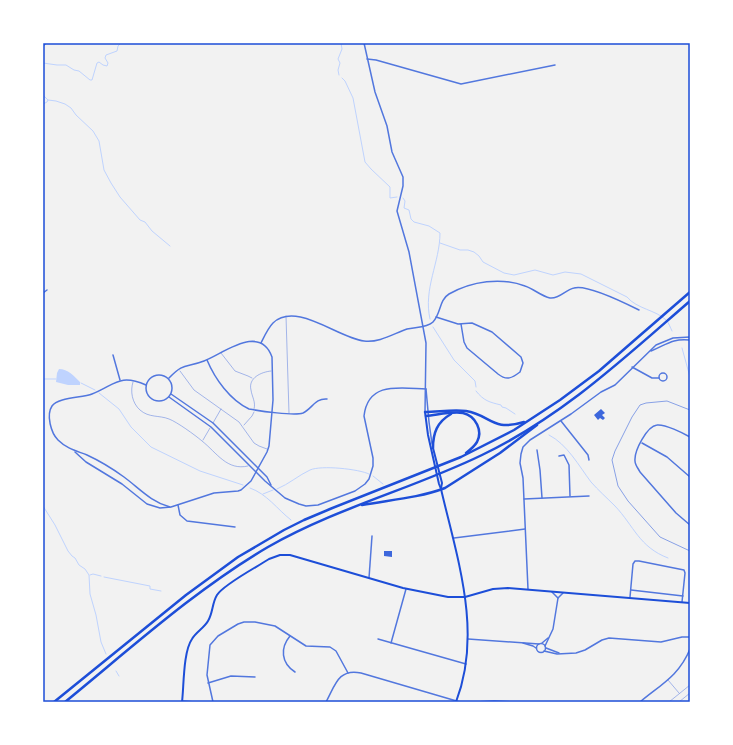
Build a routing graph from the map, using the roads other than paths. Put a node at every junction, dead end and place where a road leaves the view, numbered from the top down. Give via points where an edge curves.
1 (46, 43) edge
2 (364, 43) edge
3 (43, 46) edge
4 (368, 59) junction
5 (555, 65) dead end
6 (47, 290) dead end
7 (690, 292) edge
8 (43, 294) edge
9 (690, 301) edge
10 (639, 310) dead end
11 (286, 316) junction
12 (436, 317) junction
13 (461, 324) junction
14 (423, 325) junction
15 (690, 338) edge
16 (261, 344) junction
17 (221, 352) junction
18 (113, 354) dead end
19 (207, 360) junction
20 (632, 367) junction
21 (178, 369) junction
22 (272, 372) junction
23 (169, 378) junction
24 (659, 378) junction
25 (120, 380) junction
26 (253, 380) junction
27 (133, 381) junction
28 (146, 385) junction
29 (426, 389) junction
30 (171, 394) junction
31 (169, 397) junction
32 (327, 399) dead end
33 (221, 409) junction
34 (254, 410) junction
35 (272, 412) junction
36 (289, 413) junction
37 (455, 413) junction
38 (427, 414) junction
39 (530, 420) junction
40 (544, 420) junction
41 (561, 421) junction
42 (213, 423) junction
43 (243, 426) junction
44 (211, 427) junction
45 (690, 437) edge
46 (203, 441) junction
47 (642, 443) junction
48 (433, 448) junction
49 (268, 450) junction
50 (536, 450) dead end
51 (76, 452) junction
52 (89, 456) junction
53 (559, 456) dead end
54 (461, 457) junction
55 (434, 459) junction
56 (590, 460) dead end
57 (86, 462) junction
58 (249, 466) junction
59 (258, 468) junction
60 (255, 472) junction
61 (690, 477) edge
62 (272, 486) junction
63 (441, 489) junction
64 (570, 496) junction
65 (589, 496) dead end
66 (542, 498) junction
67 (524, 499) junction
68 (178, 505) junction
69 (356, 506) junction
70 (171, 507) junction
71 (690, 525) edge
72 (235, 527) dead end
73 (525, 529) junction
74 (372, 536) dead end
75 (452, 538) junction
76 (369, 578) junction
77 (406, 589) junction
78 (528, 589) junction
79 (630, 590) junction
80 (551, 591) junction
81 (564, 592) junction
82 (682, 596) junction
83 (465, 597) junction
84 (630, 597) junction
85 (558, 598) junction
86 (682, 602) junction
87 (690, 603) edge
88 (290, 636) junction
89 (549, 637) junction
90 (690, 637) edge
91 (378, 639) dead end
92 (468, 639) junction
93 (522, 642) junction
94 (391, 643) junction
95 (539, 644) junction
96 (545, 646) junction
97 (536, 648) junction
98 (690, 649) edge
99 (544, 651) junction
100 (561, 654) junction
101 (466, 664) junction
102 (294, 672) dead end
103 (348, 672) junction
104 (255, 677) dead end
105 (668, 680) junction
106 (208, 683) junction
107 (690, 685) edge
108 (690, 693) edge
109 (679, 694) junction
110 (183, 701) edge
111 (54, 702) edge
112 (65, 702) edge
113 (195, 702) edge
114 (213, 702) edge
115 (326, 702) edge
116 (456, 702) edge
117 (460, 702) edge
118 (476, 702) edge
119 (516, 702) edge
120 (640, 702) edge
121 (670, 702) edge
122 (679, 702) edge

1 - 3 street
2 - 4 street
4 - 5 street via 460,84
4 - 14 street via 391,149 403,177 397,211 408,248
6 - 8 street
7 - 39 highway via 599,371
9 - 40 highway via 594,384
10 - 12 street via 582,287 573,288 551,298 522,285 489,281 471,284 448,295
11 - 14 street via 304,318 364,341 382,339
11 - 16 street via 273,323
11 - 36 lane
12 - 13 street
12 - 14 street via 431,324
13 - 13 street via 474,323 496,335 520,356 523,363 520,372 508,379 498,374 467,348
14 - 29 street via 427,351
15 - 20 street via 678,337 656,345
16 - 17 street via 243,342
16 - 22 street via 270,353
17 - 19 street
17 - 26 lane via 235,371
18 - 25 street
19 - 21 street
19 - 34 street via 215,376 236,401
20 - 24 street via 652,378
20 - 41 street via 615,384
21 - 23 street
21 - 33 lane via 194,390
22 - 26 lane via 264,373
22 - 35 street
23 - 28 street via 158,374 150,378
23 - 30 street via 173,386
24 - 24 street via 664,381 667,376 662,373
25 - 27 street
25 - 51 street via 93,394 62,400 53,405 50,416 52,431 62,444
26 - 34 lane via 250,387
27 - 28 street
27 - 46 lane via 132,395 139,410 151,416 168,418
28 - 31 street via 147,393 153,400 161,401
29 - 38 street
29 - 62 street via 389,388 374,395 367,404 364,416 373,466 369,479 360,488 318,505 306,506 285,498
30 - 31 street
30 - 42 street
31 - 44 street
32 - 36 street via 318,401 303,413
33 - 42 lane
33 - 43 lane
34 - 35 street
34 - 43 lane
35 - 36 street
35 - 49 street
37 - 38 highway
37 - 48 highway via 444,418 437,427
37 - 54 highway via 472,417 479,431 478,442
38 - 39 highway via 466,411 504,426
38 - 48 street
38 - 55 main road via 428,435
39 - 54 highway
40 - 63 highway via 494,457
40 - 69 highway via 463,464
41 - 56 street
41 - 67 street via 523,447 520,458
42 - 44 lane
42 - 59 street
43 - 49 lane via 254,442
44 - 46 lane
44 - 58 street
45 - 47 street via 657,425 649,429
46 - 58 lane via 229,465
47 - 61 street via 667,457
47 - 71 street via 635,456 636,466 676,513
48 - 55 main road
49 - 59 street
50 - 66 street
51 - 52 street
51 - 57 street
52 - 57 street
52 - 70 street via 124,476 155,501
53 - 64 street via 564,455 568,462
54 - 111 highway via 319,514 248,551 194,588
55 - 63 main road
57 - 70 street via 122,484 147,504 160,508
58 - 60 street
59 - 60 street
59 - 62 street
60 - 62 street
60 - 68 street via 249,483 241,490 214,493
63 - 69 highway
63 - 75 main road
64 - 65 street
64 - 66 street
66 - 67 street
67 - 73 street
68 - 70 street
68 - 72 street via 180,515 187,522
69 - 112 highway via 289,536 229,571
73 - 75 street
73 - 78 street
74 - 76 street
75 - 83 main road
76 - 77 main road
76 - 110 main road via 280,555 269,558 226,586 215,598 209,621 189,645
77 - 83 main road via 448,597
77 - 94 street
78 - 80 main road
78 - 83 main road via 497,588
79 - 82 street
79 - 82 street via 633,564 640,561 683,569 685,572
79 - 84 street
80 - 81 main road
80 - 85 street
81 - 84 main road
81 - 85 street
82 - 86 street
83 - 92 main road
84 - 86 main road
85 - 89 street via 555,621
86 - 87 main road
88 - 102 street via 284,643 283,651 287,665
88 - 103 street via 306,646 333,648
88 - 106 street via 278,628 265,624 251,621 238,624 218,636 210,645
89 - 95 street
89 - 96 street
90 - 100 street via 658,642 610,638 581,652
91 - 94 street
92 - 93 street
92 - 101 main road
93 - 95 street
93 - 97 street
94 - 101 street
95 - 96 street
95 - 97 street
96 - 99 street
96 - 100 street
97 - 99 street via 539,652
98 - 105 street via 681,666
99 - 100 street
101 - 116 main road
103 - 115 street via 338,679
103 - 116 street
104 - 106 street via 231,676
105 - 109 lane
105 - 120 street
106 - 114 street
107 - 109 lane
108 - 122 lane
109 - 121 lane
110 - 113 street
116 - 117 street
118 - 119 street

